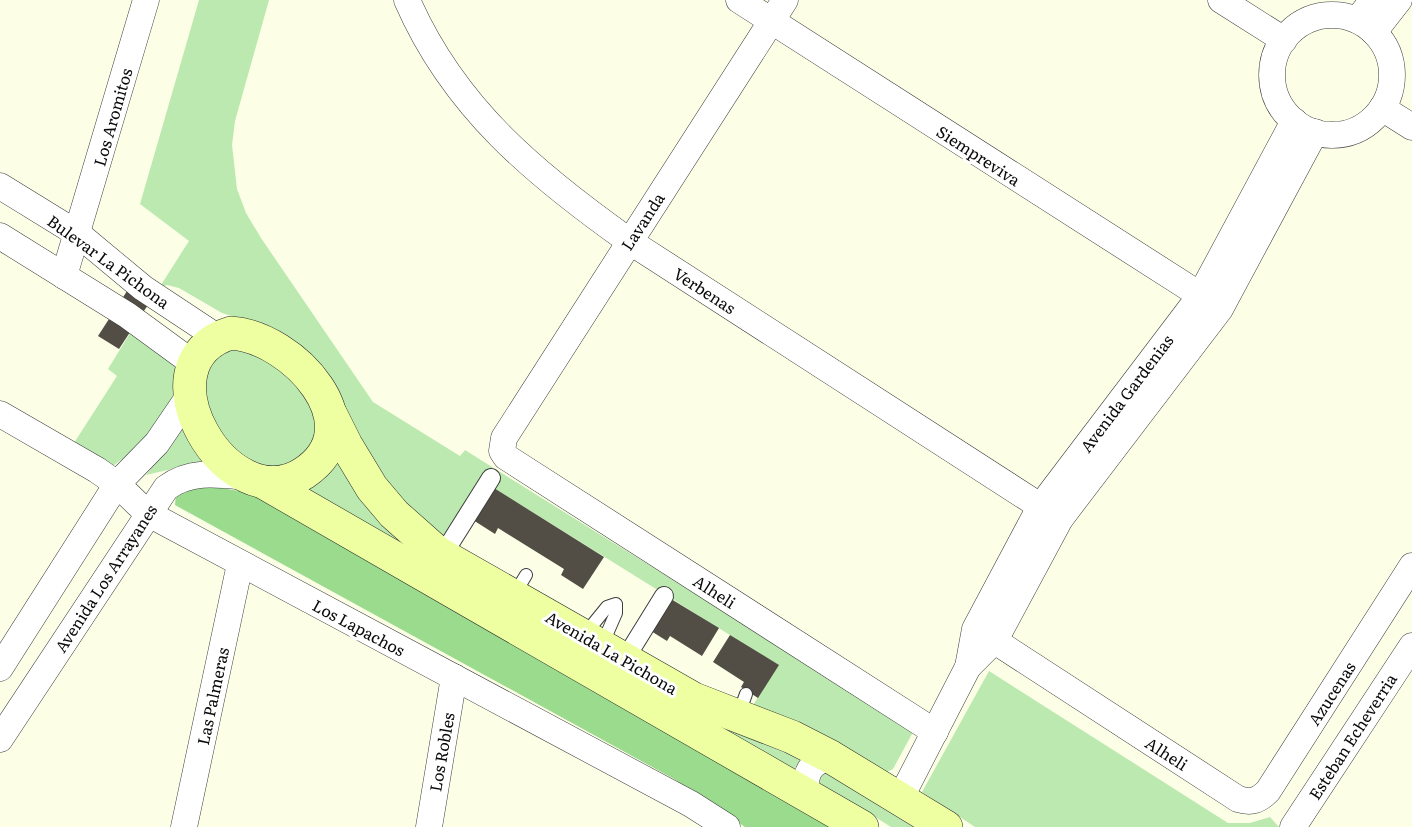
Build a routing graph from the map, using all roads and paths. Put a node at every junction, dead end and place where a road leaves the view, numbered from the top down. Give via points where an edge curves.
1 (146, 0) edge
2 (407, 0) edge
3 (739, 0) edge
4 (785, 0) edge
5 (1221, 0) edge
6 (1373, 0) edge
7 (1399, 0) edge
8 (771, 22) junction
9 (1365, 26) junction
10 (1284, 40) junction
11 (1382, 108) junction
12 (1305, 127) junction
13 (1412, 127) edge
14 (0, 186) edge
15 (78, 234) junction
16 (0, 236) edge
17 (629, 241) junction
18 (64, 276) junction
19 (1210, 302) junction
20 (217, 337) junction
21 (194, 364) junction
22 (189, 396) junction
23 (0, 414) edge
24 (331, 415) junction
25 (502, 444) joint
26 (491, 478) dead end
27 (254, 479) junction
28 (117, 484) junction
29 (147, 513) junction
30 (1050, 513) junction
31 (456, 541) junction
32 (240, 564) junction
33 (1412, 566) edge
34 (664, 596) dead end
35 (985, 635) junction
36 (1412, 646) edge
37 (603, 647) junction
38 (0, 668) edge
39 (454, 677) junction
40 (935, 732) junction
41 (0, 738) edge
42 (831, 757) junction
43 (807, 795) junction
44 (900, 799) junction
45 (1238, 799) joint
46 (689, 816) edge
47 (184, 827) edge
48 (429, 827) edge
49 (726, 827) edge
50 (862, 827) edge
51 (946, 827) edge
52 (1293, 827) edge

1 - 15 street, Los Aromitos
2 - 17 street, Verbenas via 455,81 507,145 570,199
3 - 8 street, Siempreviva
4 - 8 street, Lavanda
5 - 10 street
6 - 9 street
7 - 9 street
8 - 17 street, Lavanda
8 - 19 street, Siempreviva
9 - 10 street via 1333,15 1317,16 1303,22
9 - 11 street via 1387,50 1391,63 1391,90
10 - 12 street via 1274,57 1273,88 1279,102
11 - 12 street via 1357,130 1328,135
11 - 13 street
12 - 19 street, Avenida Gardenias
14 - 15 street, Bulevar La Pichona
15 - 18 street, Los Aromitos
15 - 20 street, Bulevar La Pichona via 143,288
16 - 18 street, Bulevar La Pichona
17 - 25 street, Lavanda
17 - 30 street, Verbenas
18 - 21 street, Bulevar La Pichona via 127,315
19 - 30 street, Avenida Gardenias
20 - 21 main road via 201,350
20 - 24 main road via 245,334 277,346 307,373
21 - 22 main road
22 - 27 main road via 194,415 218,455
22 - 28 street via 157,443
23 - 28 street, Los Lapachos
24 - 27 main road via 329,436 315,464 284,481
24 - 31 main road, Avenida La Pichona via 372,488 403,522
25 - 40 street, Alheli via 506,457
26 - 31 street
27 - 29 street, Avenida Los Arrayanes via 216,474 178,479
27 - 43 main road, Avenida La Pichona
28 - 29 street, Los Lapachos
28 - 38 street
29 - 32 street, Los Lapachos
29 - 41 street, Avenida Los Arrayanes
30 - 35 street, Avenida Gardenias
31 - 37 main road, Avenida La Pichona
32 - 39 street, Los Lapachos
32 - 47 street, Las Palmeras
33 - 45 street, Azucenas via 1268,791 1260,799
34 - 37 street
35 - 40 street, Avenida Gardenias
35 - 45 street, Alheli
36 - 52 street, Esteban Echeverria
37 - 42 main road, Avenida La Pichona via 683,687 742,705
39 - 46 street, Los Lapachos
39 - 48 street, Los Robles
40 - 44 street, Avenida Gardenias
42 - 43 street via 810,766 805,775
42 - 44 main road, Avenida La Pichona
43 - 50 main road, Avenida La Pichona
44 - 51 main road, Avenida La Pichona
46 - 49 street, Los Lapachos

